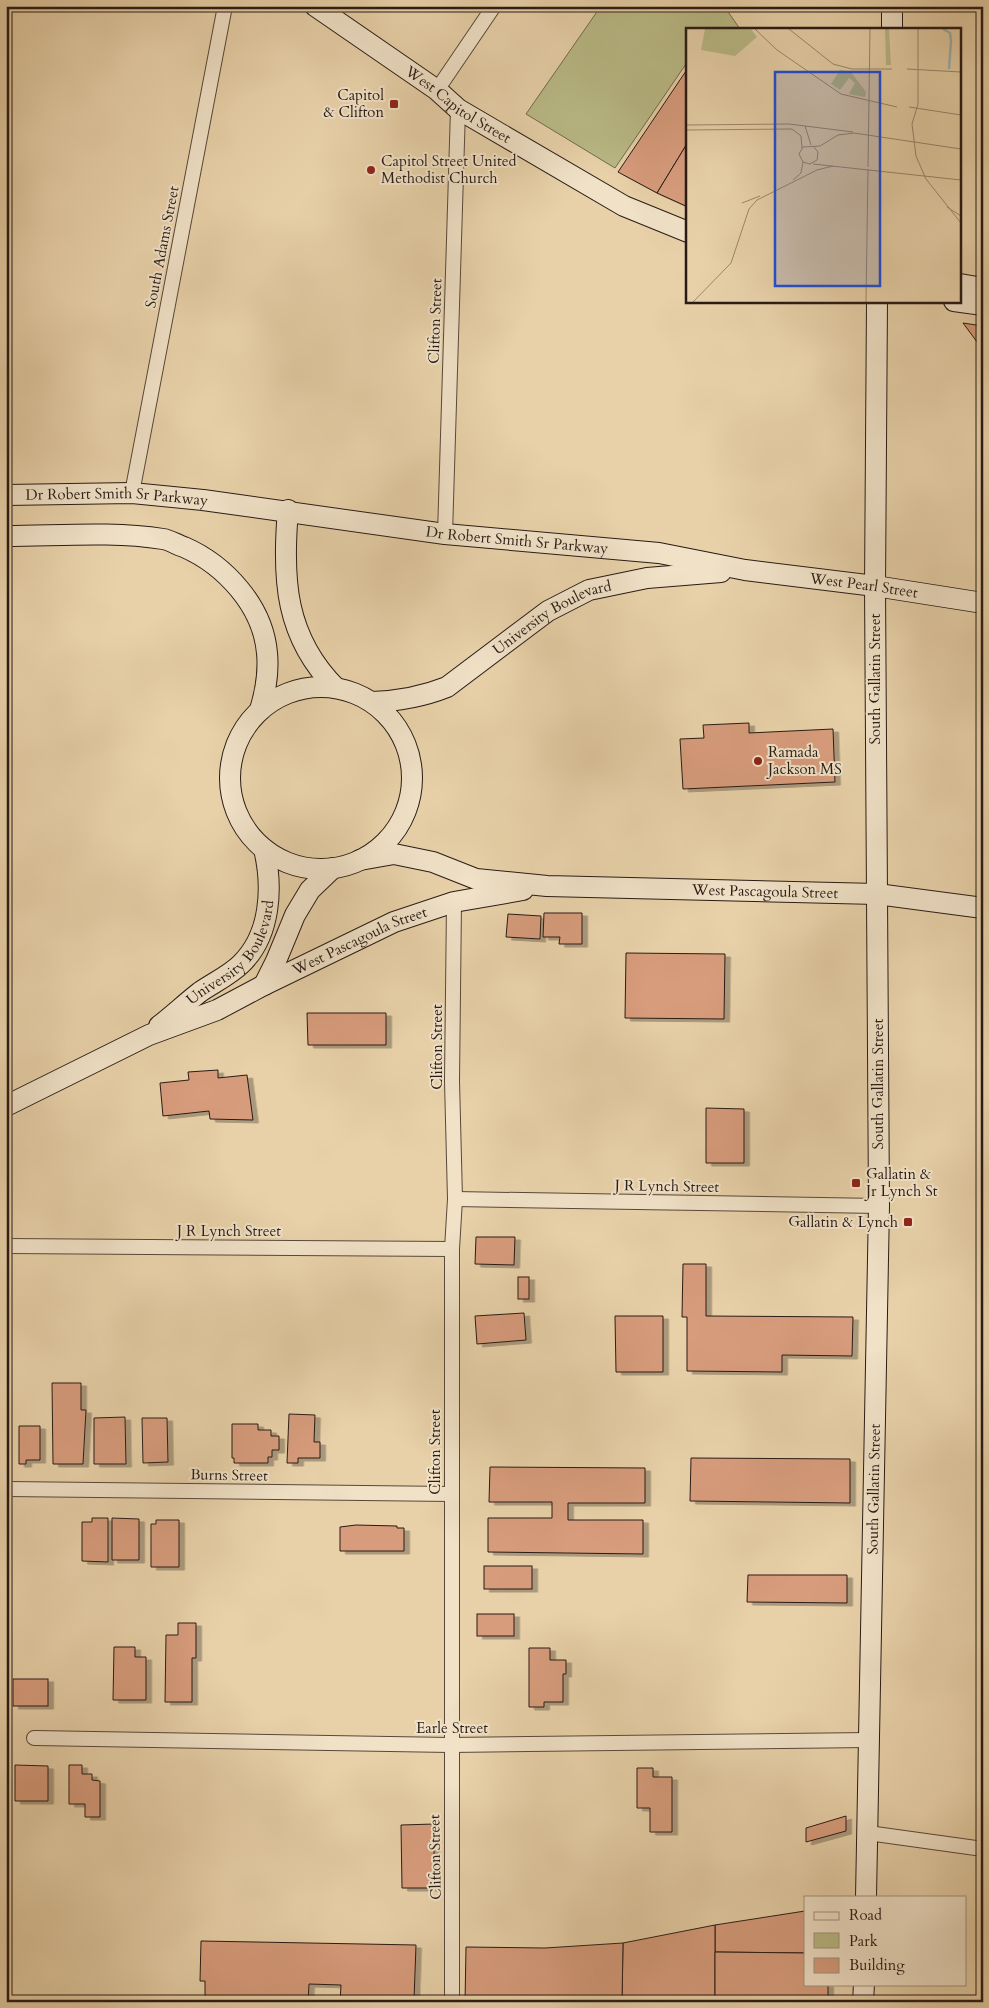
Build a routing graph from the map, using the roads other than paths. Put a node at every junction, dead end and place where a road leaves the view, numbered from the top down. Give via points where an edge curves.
1 (225, 6) edge
2 (315, 6) edge
3 (494, 6) edge
4 (892, 6) edge
5 (892, 28) edge
6 (437, 90) junction
7 (458, 109) junction
8 (686, 231) edge
9 (962, 284) edge
10 (983, 288) edge
11 (877, 302) edge
12 (961, 302) edge
13 (983, 305) edge
14 (132, 493) junction
15 (6, 495) edge
16 (288, 510) junction
17 (445, 534) junction
18 (6, 536) edge
19 (745, 570) junction
20 (875, 586) junction
21 (983, 603) edge
22 (336, 688) junction
23 (372, 702) junction
24 (260, 710) junction
25 (264, 849) junction
26 (360, 860) junction
27 (332, 868) junction
28 (547, 886) junction
29 (877, 894) junction
30 (454, 902) junction
31 (983, 908) edge
32 (264, 985) junction
33 (149, 1035) junction
34 (6, 1106) edge
35 (455, 1199) junction
36 (879, 1206) junction
37 (6, 1246) edge
38 (452, 1249) junction
39 (6, 1489) edge
40 (451, 1494) junction
41 (34, 1738) dead end
42 (869, 1740) junction
43 (450, 1745) junction
44 (868, 1833) junction
45 (983, 1849) edge
46 (866, 1896) edge
47 (864, 1986) edge
48 (452, 2002) edge
49 (863, 2002) edge

1 - 14 street, South Adams Street
2 - 6 main road, West Capitol Street
3 - 6 street
4 - 5 main road
6 - 7 main road, West Capitol Street
7 - 8 main road, West Capitol Street via 624,206
7 - 17 street, Clifton Street
9 - 10 main road
11 - 20 main road, South Gallatin Street
12 - 13 main road
14 - 15 main road, Dr Robert Smith Sr Parkway
14 - 16 main road, Dr Robert Smith Sr Parkway
16 - 17 main road, Dr Robert Smith Sr Parkway
16 - 22 main road via 285,546 290,605 304,646
17 - 19 main road, Dr Robert Smith Sr Parkway via 659,553
18 - 24 main road via 164,539 204,556 250,603 262,631 267,652 268,684
19 - 20 main road, West Pearl Street
19 - 23 main road, University Boulevard via 647,578 589,590 548,611 447,687 400,701
20 - 21 main road, West Pearl Street
20 - 29 main road, South Gallatin Street
22 - 23 main road
22 - 24 main road via 313,687 287,693
23 - 26 main road via 398,730 408,751 411,790 400,824 377,850
24 - 25 main road via 248,722 236,744 229,773 232,800 241,822
25 - 27 main road via 281,860 311,869
25 - 33 main road, University Boulevard via 270,898 260,934 251,952 240,965
26 - 27 main road
26 - 28 main road, West Pascagoula Street via 394,854 432,862 476,879
27 - 32 main road via 310,890 295,915
28 - 29 main road, West Pascagoula Street
28 - 30 main road, West Pascagoula Street
29 - 31 main road, West Pascagoula Street
29 - 36 main road, South Gallatin Street
30 - 32 main road, West Pascagoula Street via 394,922
30 - 35 street, Clifton Street via 452,1081
32 - 33 main road, University Boulevard via 217,1010
33 - 34 main road, University Boulevard
35 - 36 street, J R Lynch Street
35 - 38 street, Clifton Street
36 - 42 main road, South Gallatin Street
37 - 38 street, J R Lynch Street
38 - 40 street, Clifton Street
39 - 40 street, Burns Street
40 - 43 street, Clifton Street
41 - 43 street, Earle Street
42 - 43 street, Earle Street
42 - 44 main road, South Gallatin Street
43 - 48 street, Clifton Street
44 - 45 street
44 - 46 main road, South Gallatin Street
47 - 49 main road

